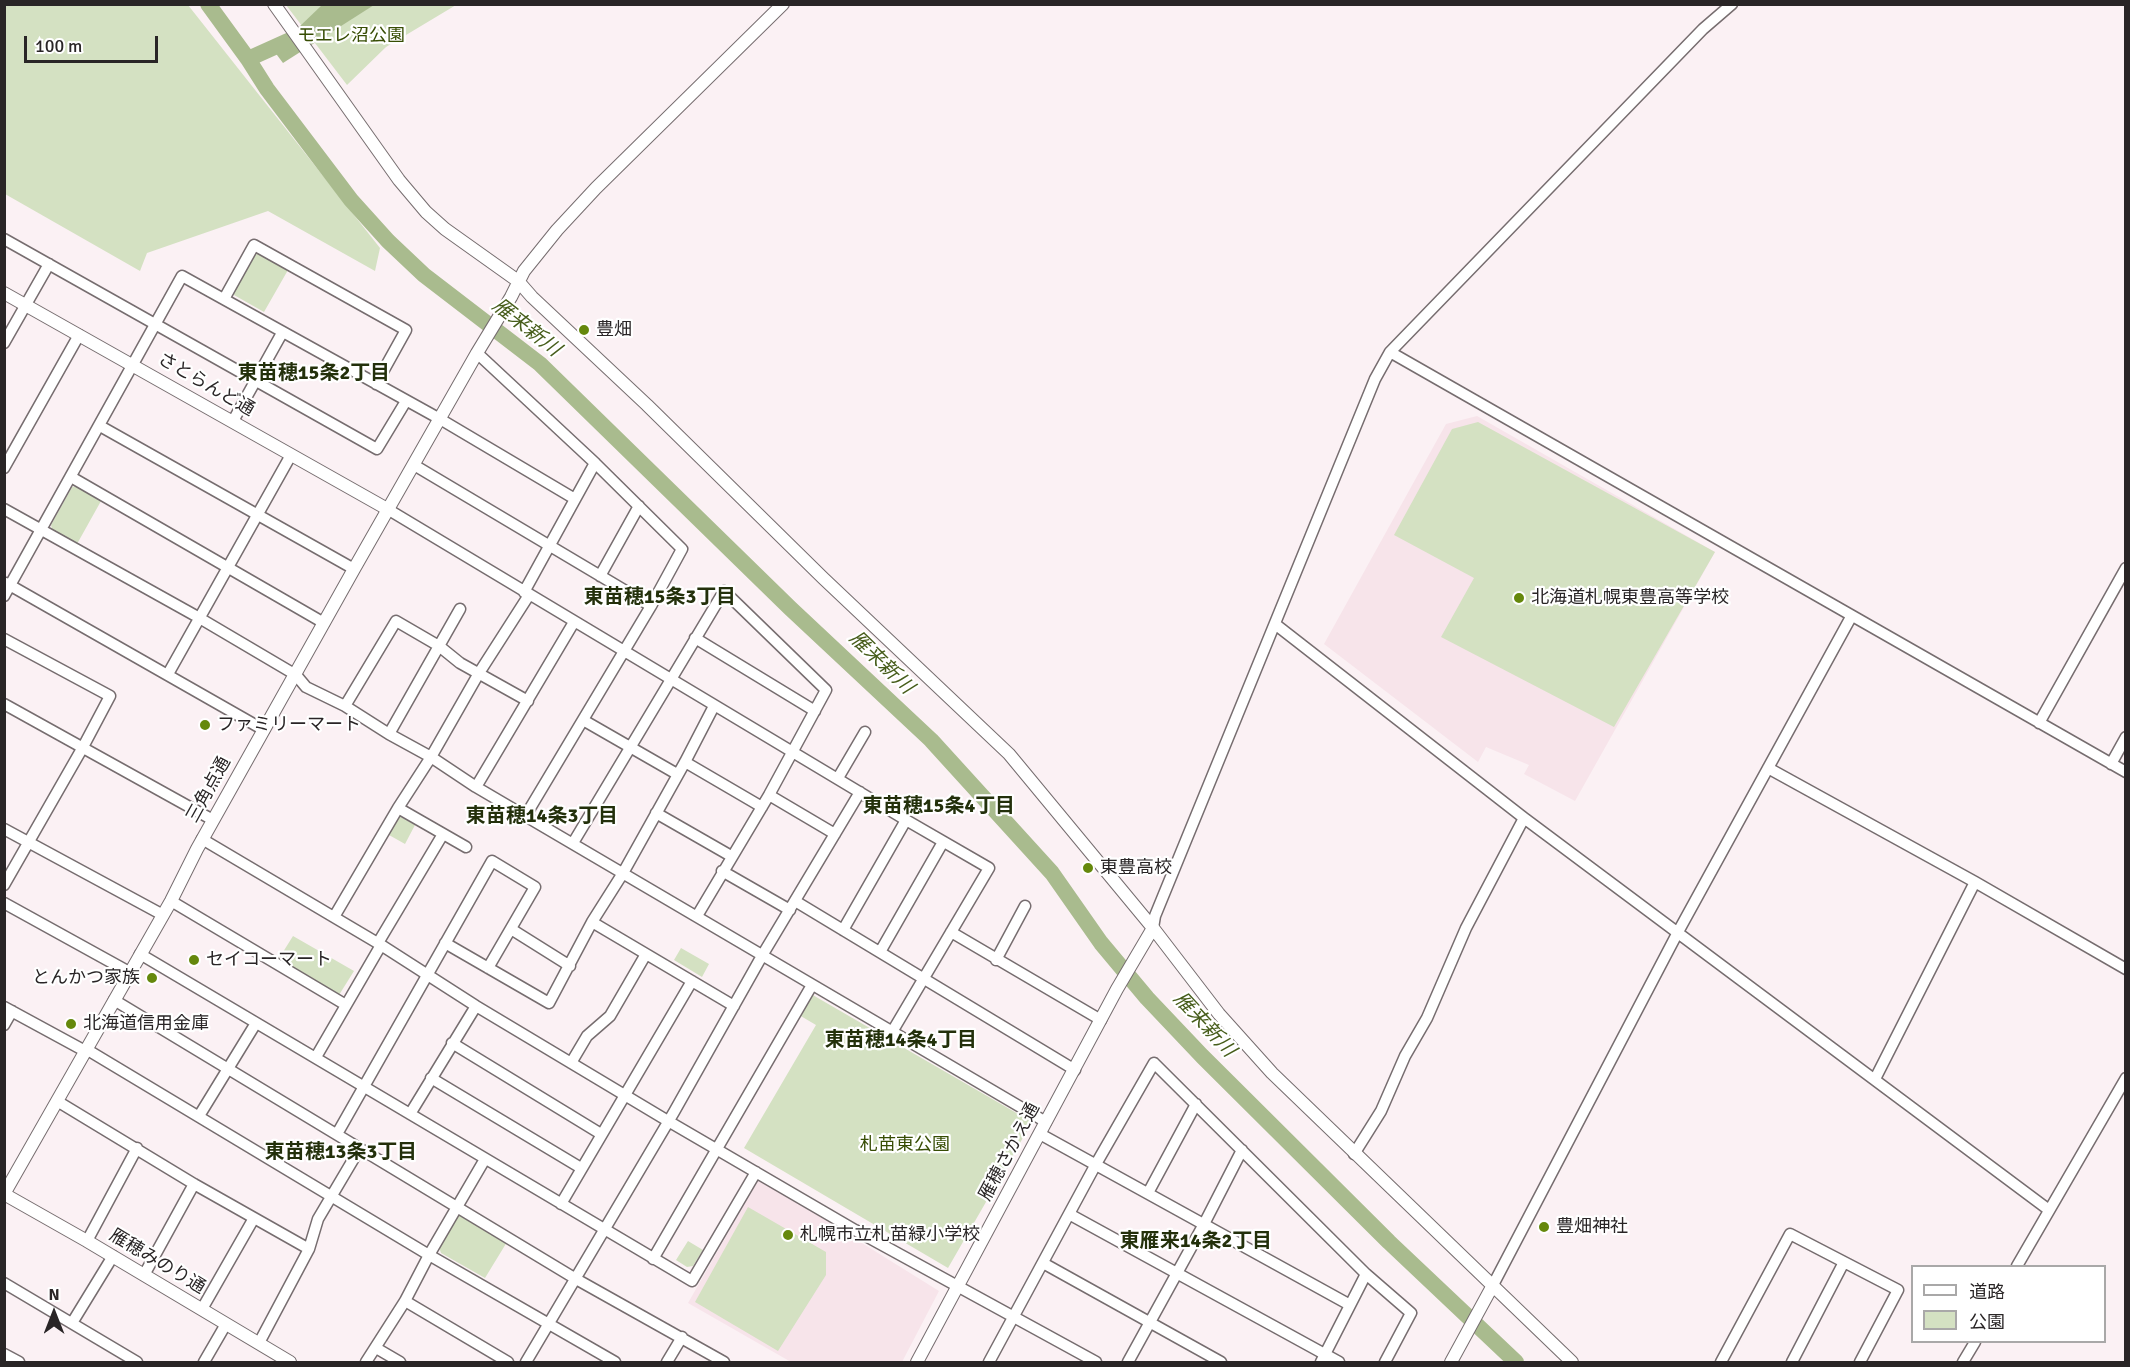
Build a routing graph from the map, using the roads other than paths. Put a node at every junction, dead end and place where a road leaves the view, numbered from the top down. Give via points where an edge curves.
1 (274, 4) edge
2 (783, 4) edge
3 (1732, 4) edge
4 (4, 239) edge
5 (49, 264) junction
6 (518, 281) junction
7 (4, 293) edge
8 (224, 299) junction
9 (26, 305) junction
10 (156, 324) junction
11 (282, 333) junction
12 (79, 335) junction
13 (4, 344) edge
14 (480, 348) junction
15 (1390, 352) junction
16 (134, 365) junction
17 (255, 381) junction
18 (376, 384) junction
19 (406, 401) junction
20 (440, 419) junction
21 (233, 421) junction
22 (100, 426) junction
23 (291, 455) junction
24 (595, 463) junction
25 (414, 465) junction
26 (4, 468) edge
27 (71, 477) junction
28 (575, 499) junction
29 (639, 506) junction
30 (4, 509) edge
31 (389, 510) junction
32 (258, 514) junction
33 (42, 530) junction
34 (548, 546) junction
35 (228, 566) junction
36 (2126, 568) edge
37 (354, 569) junction
38 (600, 576) junction
39 (8, 583) edge
40 (526, 593) junction
41 (4, 596) edge
42 (651, 606) junction
43 (460, 609) dead end
44 (1851, 617) junction
45 (200, 619) junction
46 (574, 622) junction
47 (324, 623) junction
48 (1275, 624) junction
49 (695, 638) junction
50 (4, 639) edge
51 (439, 646) junction
52 (624, 652) junction
53 (168, 674) junction
54 (479, 674) junction
55 (296, 675) junction
56 (671, 679) junction
57 (528, 701) junction
58 (4, 704) edge
59 (345, 706) junction
60 (714, 706) junction
61 (815, 711) junction
62 (583, 720) junction
63 (2039, 723) junction
64 (264, 730) junction
65 (865, 732) dead end
66 (389, 734) junction
67 (2126, 736) edge
68 (83, 747) junction
69 (630, 748) junction
70 (792, 751) junction
71 (431, 757) junction
72 (685, 762) junction
73 (2110, 764) junction
74 (1768, 768) junction
75 (2126, 772) edge
76 (677, 774) junction
77 (838, 778) junction
78 (476, 787) junction
79 (860, 792) junction
80 (769, 795) junction
81 (762, 807) junction
82 (398, 808) junction
83 (656, 813) junction
84 (526, 815) junction
85 (1524, 818) junction
86 (213, 820) junction
87 (906, 820) junction
88 (4, 829) edge
89 (443, 834) junction
90 (835, 834) junction
91 (202, 839) junction
92 (29, 842) junction
93 (943, 842) junction
94 (573, 843) junction
95 (466, 847) dead end
96 (731, 856) junction
97 (722, 871) junction
98 (623, 873) junction
99 (1975, 882) junction
100 (4, 885) edge
101 (171, 901) junction
102 (4, 903) edge
103 (792, 906) junction
104 (1025, 906) dead end
105 (163, 915) junction
106 (334, 916) junction
107 (697, 916) junction
108 (592, 922) junction
109 (1153, 928) junction
110 (511, 929) junction
111 (843, 930) junction
112 (951, 932) junction
113 (1678, 932) junction
114 (445, 943) junction
115 (380, 944) junction
116 (880, 952) junction
117 (140, 954) junction
118 (646, 954) junction
119 (763, 954) junction
120 (996, 960) junction
121 (570, 966) junction
122 (488, 968) junction
123 (2126, 969) edge
124 (129, 972) junction
125 (429, 974) junction
126 (924, 979) junction
127 (692, 981) junction
128 (812, 985) junction
129 (114, 1000) junction
130 (346, 1005) junction
131 (476, 1006) junction
132 (734, 1006) junction
133 (8, 1009) edge
134 (1101, 1020) junction
135 (256, 1023) junction
136 (4, 1024) edge
137 (892, 1032) junction
138 (452, 1043) junction
139 (86, 1050) junction
140 (316, 1057) junction
141 (571, 1063) junction
142 (228, 1069) junction
143 (1074, 1070) junction
144 (431, 1078) junction
145 (2126, 1078) edge
146 (1875, 1079) junction
147 (363, 1087) junction
148 (625, 1094) junction
149 (57, 1101) junction
150 (1196, 1104) junction
151 (410, 1114) junction
152 (199, 1116) junction
153 (668, 1121) junction
154 (1047, 1122) junction
155 (337, 1134) junction
156 (601, 1134) junction
157 (1040, 1134) junction
158 (137, 1148) junction
159 (360, 1148) junction
160 (718, 1149) junction
161 (1242, 1149) junction
162 (1354, 1154) junction
163 (485, 1159) junction
164 (1096, 1164) junction
165 (581, 1168) junction
166 (756, 1172) junction
167 (194, 1184) junction
168 (1148, 1193) junction
169 (4, 1194) edge
170 (332, 1196) junction
171 (561, 1204) junction
172 (458, 1207) junction
173 (2049, 1210) junction
174 (1069, 1214) junction
175 (254, 1218) junction
176 (1204, 1224) junction
177 (605, 1231) junction
178 (87, 1241) junction
179 (309, 1249) junction
180 (429, 1255) junction
181 (112, 1256) junction
182 (653, 1259) junction
183 (1844, 1262) junction
184 (1043, 1263) junction
185 (2018, 1265) edge
186 (1178, 1273) junction
187 (1366, 1274) junction
188 (144, 1275) junction
189 (576, 1279) junction
190 (4, 1283) edge
191 (1493, 1285) junction
192 (958, 1287) junction
193 (405, 1301) junction
194 (1350, 1305) junction
195 (202, 1309) junction
196 (1014, 1318) junction
197 (1149, 1322) junction
198 (72, 1323) junction
199 (226, 1324) junction
200 (549, 1324) junction
201 (682, 1337) junction
202 (259, 1343) junction
203 (1974, 1343) edge
204 (376, 1348) junction
205 (4, 1354) edge
206 (1323, 1359) edge
207 (1726, 1361) edge
208 (19, 1362) edge
209 (137, 1362) edge
210 (204, 1362) edge
211 (290, 1362) edge
212 (366, 1362) edge
213 (400, 1362) edge
214 (508, 1362) edge
215 (526, 1362) edge
216 (615, 1362) edge
217 (666, 1362) edge
218 (724, 1362) edge
219 (917, 1362) edge
220 (989, 1362) edge
221 (1096, 1362) edge
222 (1128, 1362) edge
223 (1221, 1362) edge
224 (1339, 1362) edge
225 (1385, 1362) edge
226 (1451, 1362) edge
227 (1572, 1362) edge
228 (1792, 1362) edge
229 (1860, 1362) edge
230 (1963, 1362) edge

1 - 6 street via 426,212
2 - 6 street via 596,188
3 - 15 street via 1703,29
4 - 5 street
5 - 9 street
5 - 10 street
6 - 14 street, 三角点通
6 - 109 street via 1009,754
7 - 9 street, さとらんど通
8 - 10 street via 182,276
8 - 11 street
8 - 18 street via 254,245 406,330
9 - 12 street, さとらんど通
9 - 13 street
10 - 16 street
10 - 17 street
11 - 17 street
11 - 18 street
12 - 16 street, さとらんど通
12 - 26 street
14 - 20 street, 三角点通
14 - 24 street
15 - 44 street
15 - 48 street via 1375,379
16 - 21 street, さとらんど通
16 - 22 street
17 - 19 street via 377,449
17 - 21 street
18 - 19 street
19 - 20 street
20 - 25 street, 三角点通
20 - 28 street
21 - 23 street, さとらんど通
22 - 27 street
22 - 32 street
23 - 31 street, さとらんど通
23 - 32 street
24 - 28 street
24 - 29 street
25 - 31 street, 三角点通
25 - 34 street
27 - 33 street
27 - 35 street
28 - 34 street
29 - 38 street
29 - 42 street via 682,549
30 - 33 street
31 - 37 street, 三角点通
31 - 40 street
32 - 35 street
32 - 37 street
33 - 39 street
33 - 45 street
34 - 38 street
34 - 40 street
35 - 45 street
35 - 47 street
36 - 63 street
37 - 47 street, 三角点通
38 - 42 street
39 - 41 street
39 - 53 street
40 - 46 street
40 - 54 street
42 - 52 street
43 - 51 street
44 - 63 street
44 - 74 street
45 - 53 street
45 - 55 street
46 - 52 street
46 - 57 street
47 - 55 street, 三角点通
48 - 85 street
48 - 109 street
49 - 56 street
49 - 61 street
49 - 61 street via 724,591 826,690
50 - 68 street via 110,696
51 - 54 street
51 - 59 street via 396,621
51 - 66 street
52 - 56 street
52 - 62 street
53 - 64 street
54 - 57 street
54 - 71 street
55 - 59 street via 306,687
55 - 64 street, 三角点通
56 - 60 street
56 - 69 street
57 - 78 street
58 - 68 street
59 - 66 street
60 - 70 street
60 - 72 street
61 - 70 street
62 - 69 street
62 - 84 street
63 - 73 street
64 - 86 street, 三角点通
65 - 77 street
66 - 71 street
67 - 73 street
68 - 86 street
68 - 92 street
69 - 76 street
69 - 94 street
70 - 77 street
70 - 80 street
71 - 78 street
71 - 82 street
72 - 76 street
72 - 81 street
73 - 75 street
74 - 99 street
74 - 113 street
76 - 83 street
77 - 79 street
78 - 84 street
79 - 87 street
79 - 90 street
80 - 81 street
80 - 90 street
81 - 96 street
82 - 89 street
82 - 106 street
83 - 96 street
83 - 98 street
84 - 94 street
85 - 113 street
85 - 162 street via 1466,928 1381,1111
86 - 91 street, 三角点通
87 - 93 street
87 - 111 street
88 - 92 street
89 - 95 street
89 - 115 street
90 - 103 street
91 - 101 street, 三角点通
91 - 106 street
92 - 100 street
92 - 105 street
93 - 112 street via 989,868
93 - 116 street
94 - 98 street
96 - 97 street
97 - 103 street
97 - 107 street
98 - 107 street
98 - 108 street
99 - 123 street
99 - 146 street
101 - 105 street, 三角点通
101 - 130 street
102 - 124 street
103 - 111 street
103 - 119 street
104 - 120 street
105 - 117 street, 三角点通
106 - 115 street
107 - 119 street
108 - 118 street
108 - 121 street
109 - 134 street, 雁穂さかえ通
109 - 162 street via 1264,1065
110 - 114 street via 535,887 492,861
110 - 121 street
110 - 122 street
111 - 116 street
112 - 120 street
112 - 126 street
113 - 146 street
113 - 191 street
114 - 122 street
114 - 125 street
115 - 125 street
115 - 130 street
116 - 126 street
117 - 124 street, 三角点通
117 - 135 street
118 - 127 street
118 - 141 street via 610,1016 587,1036
119 - 128 street
119 - 132 street
120 - 134 street
121 - 122 street via 549,1003
124 - 129 street, 三角点通
125 - 131 street
125 - 147 street
126 - 137 street
126 - 143 street
127 - 132 street
127 - 148 street
128 - 137 street
128 - 160 street
129 - 139 street, 三角点通
129 - 142 street
130 - 140 street
131 - 138 street
131 - 141 street
132 - 153 street
133 - 136 street
133 - 139 street
134 - 143 street, 雁穂さかえ通
135 - 140 street
135 - 142 street
137 - 154 street
138 - 144 street
138 - 156 street
139 - 149 street, 三角点通
139 - 152 street
140 - 147 street
141 - 148 street
142 - 152 street
142 - 155 street
143 - 154 street, 雁穂さかえ通
144 - 151 street
144 - 165 street
145 - 173 street
146 - 173 street
147 - 151 street
147 - 155 street
148 - 153 street
148 - 156 street
149 - 158 street
149 - 169 street, 三角点通
150 - 161 street
150 - 164 street via 1154,1063
150 - 168 street
151 - 163 street
152 - 170 street
153 - 160 street
153 - 177 street
154 - 157 street, 雁穂さかえ通
155 - 159 street
156 - 165 street
157 - 164 street
157 - 192 street, 雁穂さかえ通
158 - 167 street
158 - 178 street
159 - 170 street
159 - 172 street
160 - 166 street
160 - 182 street
161 - 176 street
161 - 187 street
162 - 191 street
163 - 171 street
163 - 172 street
164 - 168 street
164 - 174 street
165 - 171 street
166 - 182 street via 692,1281
166 - 192 street
167 - 175 street
167 - 188 street
168 - 176 street
169 - 178 street, 雁穂みのり通
170 - 179 street via 318,1219
170 - 180 street
171 - 177 street
172 - 180 street
172 - 189 street
173 - 185 street
174 - 184 street
174 - 186 street
175 - 179 street
175 - 195 street
176 - 186 street
176 - 194 street
177 - 182 street
177 - 189 street
178 - 181 street, 雁穂みのり通
179 - 202 street
180 - 193 street
180 - 200 street
181 - 188 street, 雁穂みのり通
181 - 198 street
183 - 207 street via 1790,1234
183 - 228 street
183 - 229 street via 1898,1290
184 - 196 street
184 - 197 street
186 - 197 street
186 - 206 street
187 - 194 street
187 - 225 street via 1411,1313
188 - 195 street, 雁穂みのり通
189 - 200 street
189 - 201 street
190 - 198 street
191 - 226 street
191 - 227 street
192 - 196 street
192 - 219 street, 雁穂さかえ通
193 - 204 street
193 - 214 street
194 - 206 street
195 - 199 street, 雁穂みのり通
196 - 220 street
196 - 221 street
197 - 222 street
197 - 223 street
198 - 209 street
199 - 202 street, 雁穂みのり通
199 - 210 street
200 - 215 street
200 - 216 street
201 - 217 street
201 - 218 street
202 - 211 street, 雁穂みのり通
203 - 230 street
204 - 212 street
204 - 213 street
205 - 208 street
206 - 224 street

